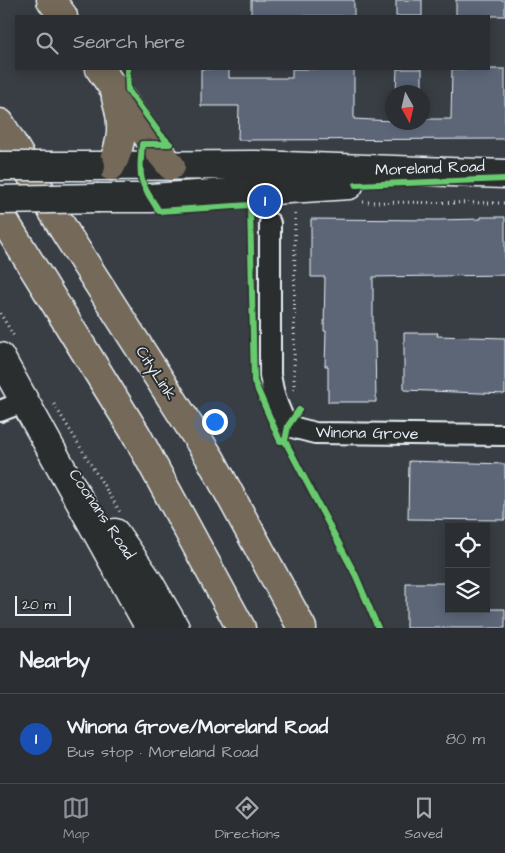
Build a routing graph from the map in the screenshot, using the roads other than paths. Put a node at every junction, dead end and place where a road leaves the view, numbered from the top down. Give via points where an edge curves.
1 (51, 0) edge
2 (62, 15) edge
3 (101, 70) edge
4 (101, 70) edge
5 (0, 123) edge
6 (0, 166) edge
7 (172, 166) junction
8 (505, 174) edge
9 (99, 178) junction
10 (505, 180) edge
11 (1, 204) edge
12 (270, 223) dead end
13 (10, 351) edge
14 (26, 401) junction
15 (0, 411) edge
16 (505, 435) edge
17 (150, 628) edge
18 (175, 628) edge
19 (241, 628) edge
20 (302, 628) edge

1 - 2 highway
3 - 7 highway
4 - 9 highway via 116,95 122,128 117,154
5 - 20 highway, CityLink via 67,235 210,458
6 - 9 main road, Moreland Road, bridge
7 - 8 main road, Moreland Road
7 - 9 main road, Moreland Road
9 - 10 main road, Moreland Road via 150,198 296,187
9 - 11 main road, Moreland Road, bridge via 57,200
11 - 19 highway via 136,434
12 - 16 street, Winona Grove via 270,376 281,416 288,426 315,433
13 - 14 main road, Coonans Road
14 - 15 street
14 - 17 main road, Coonans Road
14 - 18 main road, Coonans Road via 148,581

